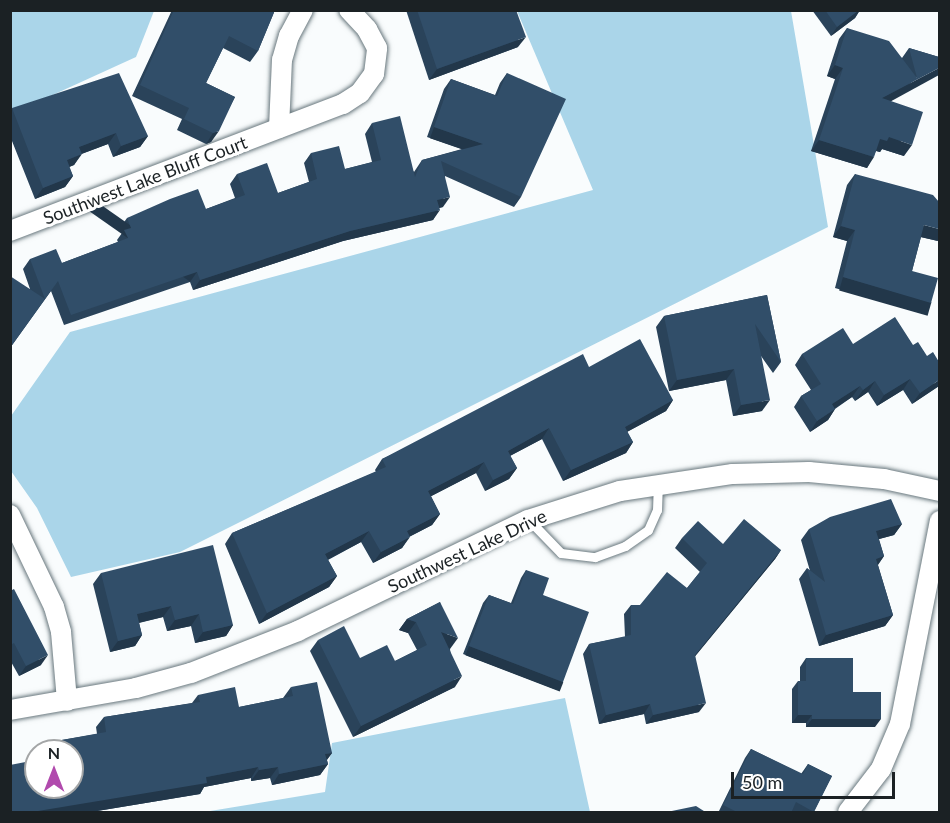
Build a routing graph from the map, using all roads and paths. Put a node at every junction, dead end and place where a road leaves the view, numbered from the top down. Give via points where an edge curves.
1 (303, 10) edge
2 (349, 10) edge
3 (279, 128) junction
4 (10, 231) edge
5 (658, 483) junction
6 (939, 491) edge
7 (10, 515) edge
8 (528, 520) junction
9 (939, 521) edge
10 (67, 701) junction
11 (10, 710) edge
12 (848, 813) edge

1 - 3 street via 282,60
2 - 3 street, Southwest Lake Bluff Court via 367,29 377,48 374,74 360,93 343,104
3 - 4 street, Southwest Lake Bluff Court
5 - 6 street, Southwest Lake Drive via 733,474 809,472 884,479
5 - 8 street, Southwest Lake Drive
5 - 8 lane via 657,510 648,530 625,546 595,557 561,553
7 - 10 street via 54,607 61,632
8 - 10 street, Southwest Lake Drive via 244,653 136,688
9 - 12 street via 900,724 881,769
10 - 11 street, Southwest Lake Drive

